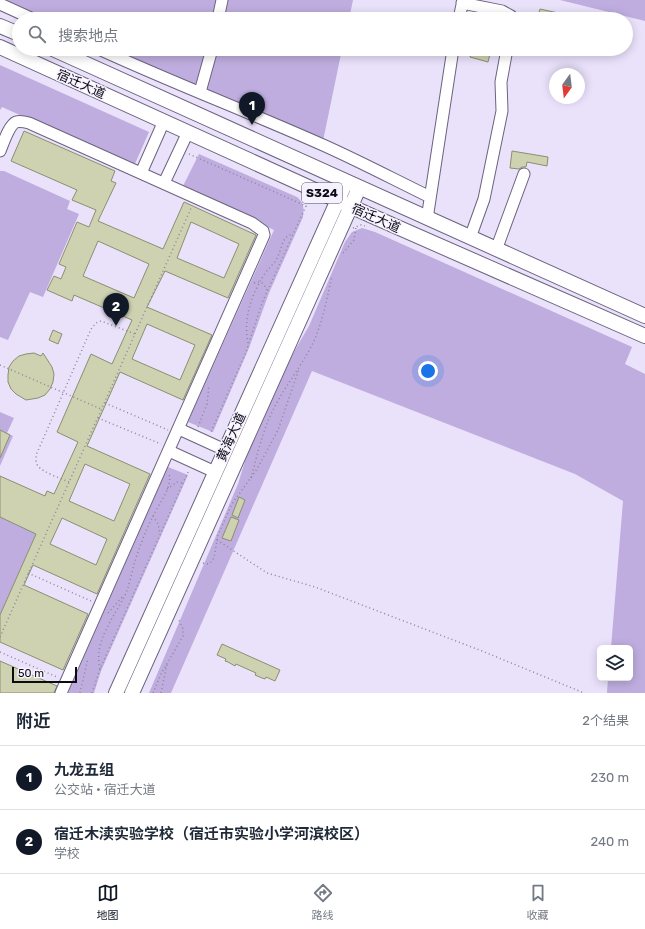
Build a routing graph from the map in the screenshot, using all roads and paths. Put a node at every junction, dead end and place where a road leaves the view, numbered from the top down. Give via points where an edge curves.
1 (222, 0) edge
2 (462, 1) edge
3 (0, 4) edge
4 (18, 12) edge
5 (219, 12) edge
6 (460, 12) edge
7 (504, 12) edge
8 (0, 26) edge
9 (12, 31) edge
10 (0, 47) edge
11 (12, 52) edge
12 (20, 56) edge
13 (68, 56) edge
14 (115, 56) edge
15 (210, 56) edge
16 (452, 56) edge
17 (507, 56) edge
18 (200, 92) junction
19 (164, 121) junction
20 (188, 132) junction
21 (0, 151) edge
22 (141, 173) junction
23 (524, 174) dead end
24 (346, 182) junction
25 (164, 183) junction
26 (359, 188) junction
27 (430, 197) junction
28 (196, 198) junction
29 (338, 200) junction
30 (350, 206) junction
31 (427, 219) junction
32 (366, 226) dead end
33 (356, 227) junction
34 (352, 228) dead end
35 (293, 234) dead end
36 (470, 238) junction
37 (496, 250) junction
38 (342, 254) dead end
39 (333, 274) dead end
40 (260, 282) junction
41 (251, 285) dead end
42 (268, 291) dead end
43 (645, 316) edge
44 (135, 334) junction
45 (645, 336) edge
46 (248, 344) dead end
47 (0, 365) edge
48 (301, 365) junction
49 (209, 384) dead end
50 (63, 392) junction
51 (104, 403) junction
52 (101, 409) junction
53 (98, 417) junction
54 (178, 432) junction
55 (194, 436) junction
56 (170, 450) junction
57 (225, 450) junction
58 (162, 466) junction
59 (215, 472) junction
60 (251, 478) junction
61 (69, 482) junction
62 (183, 483) dead end
63 (167, 489) junction
64 (153, 516) junction
65 (160, 534) dead end
66 (217, 540) junction
67 (200, 562) dead end
68 (28, 574) junction
69 (126, 592) junction
70 (104, 610) junction
71 (177, 617) dead end
72 (0, 637) edge
73 (0, 652) edge
74 (89, 654) dead end
75 (168, 661) junction
76 (100, 669) dead end
77 (66, 681) junction
78 (61, 693) edge
79 (80, 693) edge
80 (116, 693) edge
81 (132, 693) edge
82 (153, 693) edge
83 (161, 693) edge
84 (584, 693) edge

1 - 5 street
2 - 6 street
2 - 7 street
3 - 4 street
8 - 9 main road
10 - 11 main road, 宿迁大道 / S324
12 - 19 main road, 宿迁大道 / S324
13 - 24 main road, 宿迁大道 / S324
14 - 18 street
15 - 18 street
16 - 27 street
17 - 36 street via 501,82 502,112 484,199
18 - 27 street via 325,146
19 - 20 main road, 宿迁大道 / S324
19 - 22 street
20 - 25 street
20 - 29 main road, 宿迁大道 / S324
21 - 22 street via 16,122 29,123
22 - 25 street
23 - 37 street
24 - 26 main road, 宿迁大道 / S324
24 - 29 main road, 黄海大道
25 - 28 street
26 - 30 main road, 黄海大道
26 - 31 main road, 宿迁大道 / S324
27 - 31 street
28 - 44 path
28 - 54 street via 252,223 263,230 264,235
29 - 30 main road, 宿迁大道 / S324
29 - 57 main road, 黄海大道
30 - 45 main road, 宿迁大道 / S324
30 - 81 main road, 黄海大道
31 - 36 main road, 宿迁大道 / S324
32 - 33 path
33 - 34 path
33 - 38 path via 354,240
35 - 40 path via 284,240 275,262
36 - 37 main road, 宿迁大道 / S324
37 - 43 main road, 宿迁大道 / S324
39 - 48 path via 319,329
40 - 41 path
40 - 42 path
40 - 46 path via 246,325
44 - 50 path via 101,321 96,323
44 - 51 path
47 - 50 path
48 - 60 path via 278,430
48 - 60 path via 272,413
49 - 55 path via 205,412
50 - 52 path
50 - 61 path via 39,446 36,460 37,466 42,470
51 - 52 path
51 - 54 path
52 - 53 path
53 - 56 path
53 - 61 path
54 - 55 street
54 - 56 street
55 - 57 street
56 - 58 street
56 - 59 street
57 - 59 main road, 黄海大道
58 - 63 path via 170,479
58 - 70 street
59 - 80 main road, 黄海大道
60 - 66 path via 232,504
61 - 68 path
62 - 63 path via 177,482
63 - 64 path
64 - 65 path
64 - 69 path via 140,545
66 - 67 path via 211,562
66 - 84 path via 267,573 315,586
68 - 70 path
68 - 72 path
69 - 70 path
69 - 76 path via 101,641 98,659
70 - 77 street
71 - 75 path via 184,632
73 - 77 path
74 - 79 path
75 - 82 path
75 - 83 path
77 - 78 street

